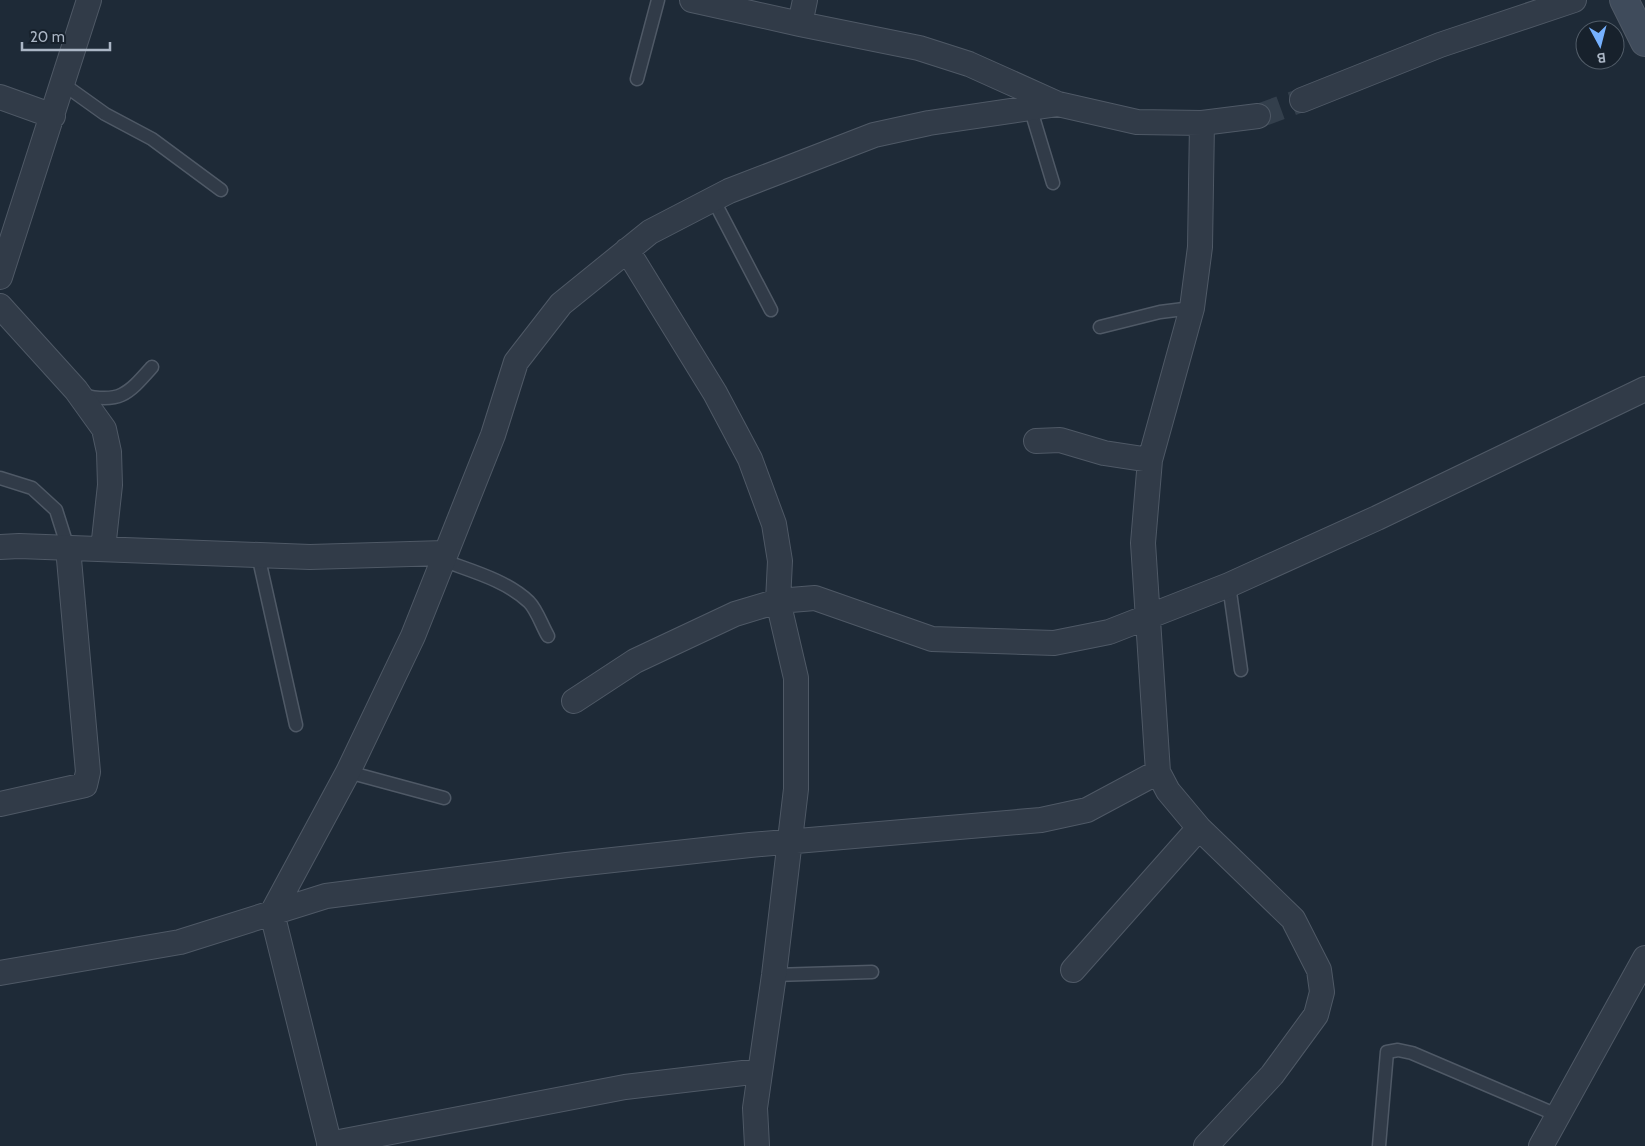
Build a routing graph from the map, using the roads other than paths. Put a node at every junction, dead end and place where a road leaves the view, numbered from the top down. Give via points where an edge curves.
1 (89, 0) edge
2 (658, 0) edge
3 (692, 0) edge
4 (805, 0) edge
5 (1574, 0) edge
6 (1624, 0) edge
7 (800, 24) junction
8 (1645, 42) edge
9 (637, 79) dead end
10 (63, 84) junction
11 (0, 97) edge
12 (1302, 100) tunnel mouth
13 (1058, 104) junction
14 (1030, 107) junction
15 (53, 116) junction
16 (1258, 116) tunnel mouth
17 (1202, 124) junction
18 (1054, 183) dead end
19 (221, 190) dead end
20 (713, 199) junction
21 (8, 229) edge
22 (627, 250) junction
23 (0, 277) edge
24 (0, 306) edge
25 (1192, 308) junction
26 (771, 310) dead end
27 (1100, 327) dead end
28 (152, 367) dead end
29 (1645, 389) edge
30 (80, 394) junction
31 (1036, 441) dead end
32 (1150, 460) junction
33 (0, 478) edge
34 (0, 547) edge
35 (68, 548) junction
36 (103, 549) junction
37 (258, 555) junction
38 (443, 557) junction
39 (1228, 585) junction
40 (778, 601) junction
41 (1147, 619) junction
42 (548, 636) dead end
43 (1241, 670) dead end
44 (574, 701) dead end
45 (296, 725) dead end
46 (348, 772) junction
47 (1158, 772) junction
48 (444, 798) dead end
49 (0, 804) edge
50 (1199, 828) junction
51 (790, 841) junction
52 (272, 913) junction
53 (1645, 958) edge
54 (1073, 970) dead end
55 (872, 972) dead end
56 (0, 973) edge
57 (774, 975) junction
58 (760, 1071) junction
59 (1557, 1115) junction
60 (330, 1145) edge
61 (757, 1146) edge
62 (1206, 1146) edge
63 (1379, 1146) edge
64 (1542, 1146) edge

1 - 10 street
2 - 9 lane
3 - 7 street
4 - 7 street
5 - 12 street via 1440,45
6 - 8 main road
7 - 13 street via 919,48 969,64
10 - 15 street
10 - 19 lane via 105,114 152,139
11 - 15 street
13 - 14 street
13 - 17 street via 1137,122
14 - 18 lane
14 - 20 street via 874,135
15 - 21 street
16 - 17 street
17 - 25 street via 1200,248
20 - 22 street via 650,232
20 - 26 lane
21 - 23 street
22 - 38 street via 561,304 516,362 493,435
22 - 40 street via 715,393 750,459 774,524 780,561
24 - 30 street
25 - 27 lane via 1160,312
25 - 32 street
28 - 30 lane via 134,387 119,397 102,400
29 - 39 street via 1377,518
30 - 36 street via 104,429 109,452 110,485
31 - 32 street via 1060,440 1104,453
32 - 41 street via 1143,543
33 - 35 lane via 32,488 56,510
34 - 35 street
35 - 36 street
35 - 49 street via 88,772 85,785
36 - 37 street
37 - 38 street
37 - 45 lane
38 - 42 lane via 515,591 530,603
38 - 46 street via 413,636
39 - 41 street
39 - 43 lane
40 - 41 street via 816,598 932,639 1054,643 1108,632
40 - 44 street via 735,614 635,660
40 - 51 street via 796,678 796,789
41 - 47 street
46 - 48 lane
46 - 52 street
47 - 50 street via 1168,791
47 - 51 street via 1087,810 1041,820
50 - 54 street
50 - 62 street via 1293,919 1319,970 1322,992 1316,1015 1272,1075
51 - 52 street via 326,896
51 - 57 street
52 - 56 street via 180,942
52 - 60 street
53 - 59 street
55 - 57 lane
57 - 58 street
58 - 60 street via 625,1087
58 - 61 street via 755,1108
59 - 63 lane via 1412,1053 1398,1050 1387,1052
59 - 64 street

